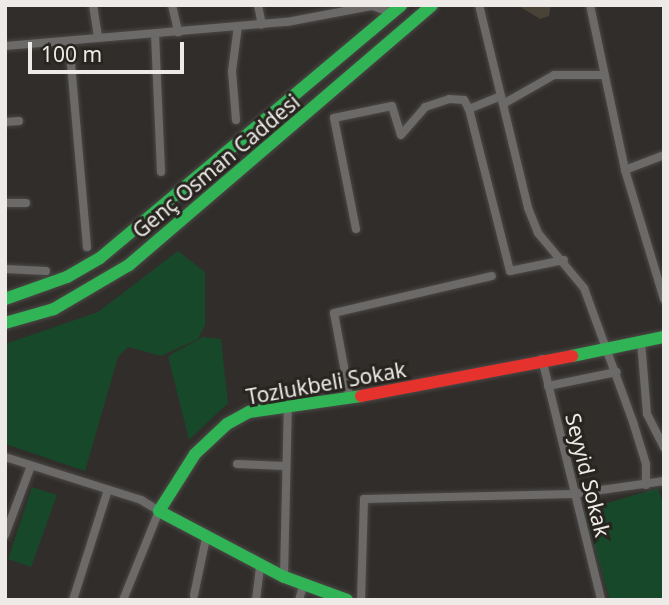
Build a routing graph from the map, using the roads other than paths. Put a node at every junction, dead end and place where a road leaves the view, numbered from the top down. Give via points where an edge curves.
1 (93, 5) edge
2 (172, 5) edge
3 (258, 5) edge
4 (432, 5) edge
5 (479, 5) edge
6 (590, 5) edge
7 (334, 9) edge
8 (397, 9) edge
9 (262, 24) junction
10 (238, 26) junction
11 (177, 32) junction
12 (155, 34) junction
13 (98, 38) junction
14 (69, 41) junction
15 (5, 46) edge
16 (602, 75) junction
17 (502, 100) junction
18 (469, 109) junction
19 (236, 120) dead end
20 (5, 121) edge
21 (19, 121) dead end
22 (664, 155) edge
23 (625, 170) junction
24 (161, 172) dead end
25 (5, 203) edge
26 (26, 203) dead end
27 (356, 229) dead end
28 (87, 247) dead end
29 (564, 260) junction
30 (5, 269) edge
31 (46, 271) dead end
32 (492, 276) dead end
33 (5, 299) edge
34 (664, 299) edge
35 (5, 323) edge
36 (664, 337) edge
37 (640, 342) junction
38 (608, 347) junction
39 (542, 359) junction
40 (617, 372) junction
41 (548, 386) junction
42 (350, 398) junction
43 (288, 405) junction
44 (664, 448) edge
45 (5, 457) edge
46 (237, 464) dead end
47 (31, 466) junction
48 (285, 466) junction
49 (663, 482) edge
50 (646, 485) junction
51 (107, 493) junction
52 (573, 494) junction
53 (159, 511) junction
54 (5, 535) edge
55 (206, 538) junction
56 (261, 565) junction
57 (284, 577) junction
58 (303, 586) junction
59 (194, 595) dead end
60 (73, 600) edge
61 (123, 600) edge
62 (256, 600) edge
63 (299, 600) edge
64 (346, 600) edge
65 (361, 600) edge
66 (601, 600) edge

1 - 13 street
2 - 11 street
3 - 9 street
4 - 35 main road, Genç Osman Caddesi via 130,265 54,309
5 - 17 street
6 - 16 street
7 - 8 street
7 - 9 street
8 - 33 main road, Genç Osman Caddesi via 100,258 67,277
9 - 10 street
10 - 11 street
10 - 19 street via 232,71
11 - 12 street
12 - 13 street
12 - 24 street
13 - 14 street
14 - 15 street
14 - 28 street
16 - 17 street via 554,75
16 - 23 street
17 - 18 street
17 - 29 street via 528,208 538,233
18 - 27 street via 464,100 449,99 425,107 401,135 392,106 334,118
18 - 29 street via 510,271
20 - 21 street
22 - 23 street
23 - 34 street
25 - 26 street
29 - 38 street via 584,288
30 - 31 street
32 - 42 street via 334,313
36 - 37 main road, Tozlukbeli Sokak
37 - 38 main road, Tozlukbeli Sokak
37 - 44 street via 647,414
38 - 39 main road, Tozlukbeli Sokak
38 - 40 street
39 - 41 street, Seyyid Sokak
39 - 42 main road, Tozlukbeli Sokak
40 - 41 street
40 - 50 street via 646,464
41 - 52 street, Seyyid Sokak
42 - 43 main road, Tozlukbeli Sokak
43 - 48 street
43 - 53 main road, Tozlukbeli Sokak via 249,412 227,424 195,454
45 - 47 street
46 - 48 street
47 - 51 street
47 - 54 street
48 - 57 street
49 - 50 street
50 - 52 street
51 - 53 street via 141,500
51 - 60 street
52 - 65 street via 363,499
52 - 66 street, Seyyid Sokak
53 - 55 main road
53 - 61 street
55 - 56 main road
55 - 59 street
56 - 57 main road
56 - 62 street
57 - 58 main road
58 - 63 street
58 - 64 main road

